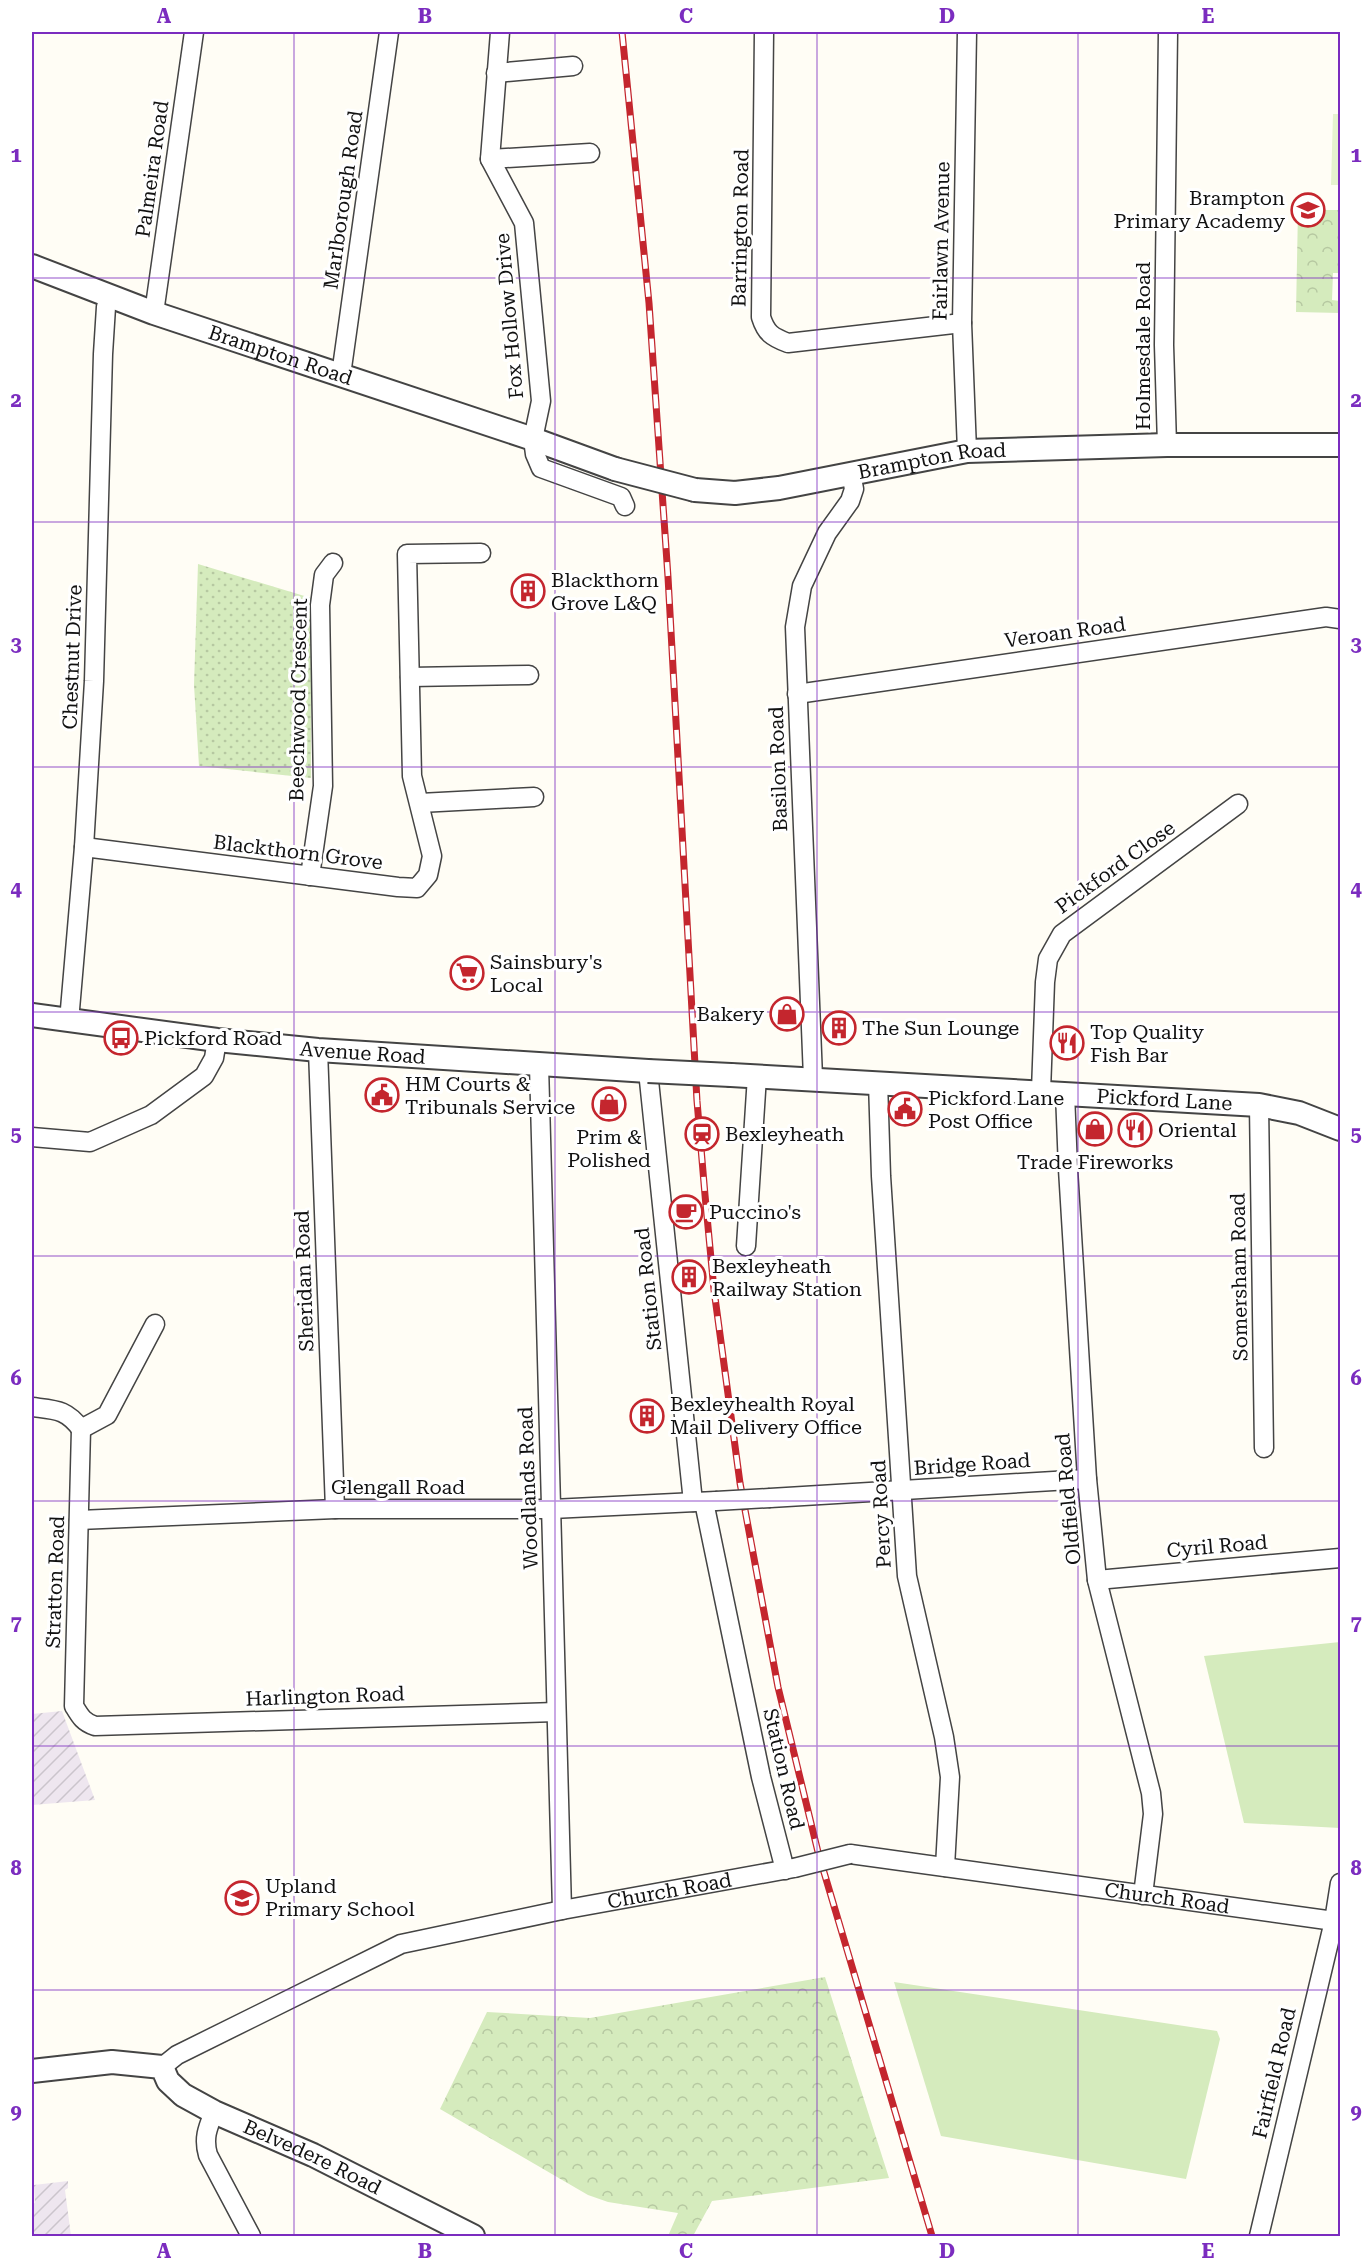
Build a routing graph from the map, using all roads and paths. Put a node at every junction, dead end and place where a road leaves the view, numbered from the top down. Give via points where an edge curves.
1 (194, 32) edge
2 (389, 32) edge
3 (500, 32) edge
4 (764, 32) edge
5 (967, 32) edge
6 (1168, 32) edge
7 (573, 66) dead end
8 (496, 73) junction
9 (590, 153) dead end
10 (490, 159) junction
11 (32, 266) edge
12 (111, 295) junction
13 (154, 313) junction
14 (962, 323) junction
15 (341, 375) junction
16 (533, 439) junction
17 (1167, 445) junction
18 (1341, 445) edge
19 (967, 451) junction
20 (851, 473) junction
21 (626, 506) dead end
22 (480, 552) dead end
23 (333, 563) dead end
24 (1341, 619) edge
25 (529, 675) dead end
26 (410, 677) junction
27 (797, 694) junction
28 (534, 797) dead end
29 (420, 803) junction
30 (1238, 804) dead end
31 (84, 847) junction
32 (310, 876) junction
33 (32, 1015) edge
34 (69, 1021) junction
35 (217, 1040) junction
36 (318, 1050) junction
37 (539, 1065) junction
38 (648, 1071) junction
39 (731, 1075) joint
40 (757, 1076) junction
41 (813, 1078) junction
42 (878, 1082) junction
43 (1041, 1091) junction
44 (1065, 1093) junction
45 (1259, 1105) junction
46 (1341, 1129) edge
47 (32, 1137) edge
48 (746, 1246) dead end
49 (155, 1324) dead end
50 (32, 1407) edge
51 (81, 1430) junction
52 (1264, 1448) dead end
53 (1088, 1479) junction
54 (902, 1491) junction
55 (704, 1501) junction
56 (336, 1509) junction
57 (552, 1509) junction
58 (79, 1520) junction
59 (1341, 1558) edge
60 (1097, 1580) junction
61 (556, 1712) junction
62 (95, 1726) joint
63 (945, 1867) junction
64 (790, 1869) junction
65 (1341, 1883) edge
66 (1143, 1895) junction
67 (562, 1910) junction
68 (1334, 1921) junction
69 (162, 2067) junction
70 (32, 2071) edge
71 (214, 2112) junction
72 (251, 2236) edge
73 (471, 2236) edge
74 (1259, 2236) edge

1 - 13 street, Palmeira Road
2 - 15 street, Marlborough Road
3 - 8 street, Fox Hollow Drive
4 - 14 street, Barrington Road via 761,317 766,331 788,343
5 - 14 street, Fairlawn Avenue
6 - 17 street, Holmesdale Road via 1164,345
7 - 8 street
8 - 10 street, Fox Hollow Drive
9 - 10 street
10 - 16 street, Fox Hollow Drive via 524,223 541,401
11 - 12 street, Brampton Road
12 - 13 street, Brampton Road
12 - 31 street, Chestnut Drive via 106,307 103,354 94,681
13 - 15 street, Brampton Road
14 - 19 street, Fairlawn Avenue
15 - 16 street, Brampton Road
16 - 20 street, Brampton Road, bridge via 615,469 695,490 735,493
16 - 21 street via 541,468 621,497
17 - 18 street, Brampton Road
17 - 19 street, Brampton Road
19 - 20 street, Brampton Road
20 - 27 street, Basilon Road via 854,489 850,501 827,534 802,586 795,627
22 - 26 street, Blackthorn Grove via 407,554
23 - 32 street, Beechwood Crescent via 324,575 320,605 323,786
24 - 27 street, Veroan Road via 1326,617
25 - 26 street
26 - 29 street, Blackthorn Grove via 412,776
27 - 41 street, Basilon Road
28 - 29 street
29 - 32 street, Blackthorn Grove via 432,856 429,875 417,888
30 - 43 street, Pickford Close via 1062,934 1048,959
31 - 32 street, Blackthorn Grove
31 - 34 street, Chestnut Drive
33 - 34 street, Avenue Road
34 - 35 street, Avenue Road
35 - 36 street, Avenue Road
35 - 47 street via 214,1058 204,1076 151,1115 90,1142
36 - 37 street, Avenue Road
36 - 56 street, Sheridan Road
37 - 38 street, Avenue Road
37 - 57 street, Woodlands Road
38 - 39 street, Avenue Road, bridge
38 - 55 street, Station Road
39 - 40 street, Pickford Lane
40 - 41 street, Pickford Lane
40 - 48 street
41 - 42 street, Pickford Lane
42 - 43 street, Pickford Lane
42 - 54 street, Percy Road
43 - 44 street, Pickford Lane
44 - 45 street, Pickford Lane
44 - 53 street, Oldfield Road
45 - 46 street, Pickford Lane via 1299,1113
45 - 52 street, Somersham Road
49 - 51 street via 107,1415
50 - 51 street via 60,1410 72,1417
51 - 58 street, Stratton Road
53 - 54 street, Bridge Road
53 - 60 street, Oldfield Road
54 - 55 street, Bridge Road, bridge
54 - 63 street, Percy Road via 907,1576 950,1777
55 - 57 street, Glengall Road
55 - 64 street, Station Road via 761,1778
56 - 57 street, Glengall Road
56 - 58 street, Glengall Road
57 - 61 street, Woodlands Road
58 - 62 street, Stratton Road via 74,1706 81,1718
59 - 60 street, Cyril Road
60 - 66 street, Oldfield Road via 1151,1793 1153,1814
61 - 62 street, Harlington Road
61 - 67 street, Woodlands Road
63 - 64 street, Church Road, bridge via 850,1854
63 - 66 street, Church Road
64 - 67 street, Church Road
65 - 68 street, Fairfield Road
66 - 68 street, Church Road
67 - 69 street, Church Road via 401,1944 177,2055
68 - 74 street, Fairfield Road
69 - 70 street via 112,2062
69 - 71 street, Belvedere Road via 168,2081 183,2095
71 - 72 street via 206,2134 208,2155
71 - 73 street, Belvedere Road via 313,2155

